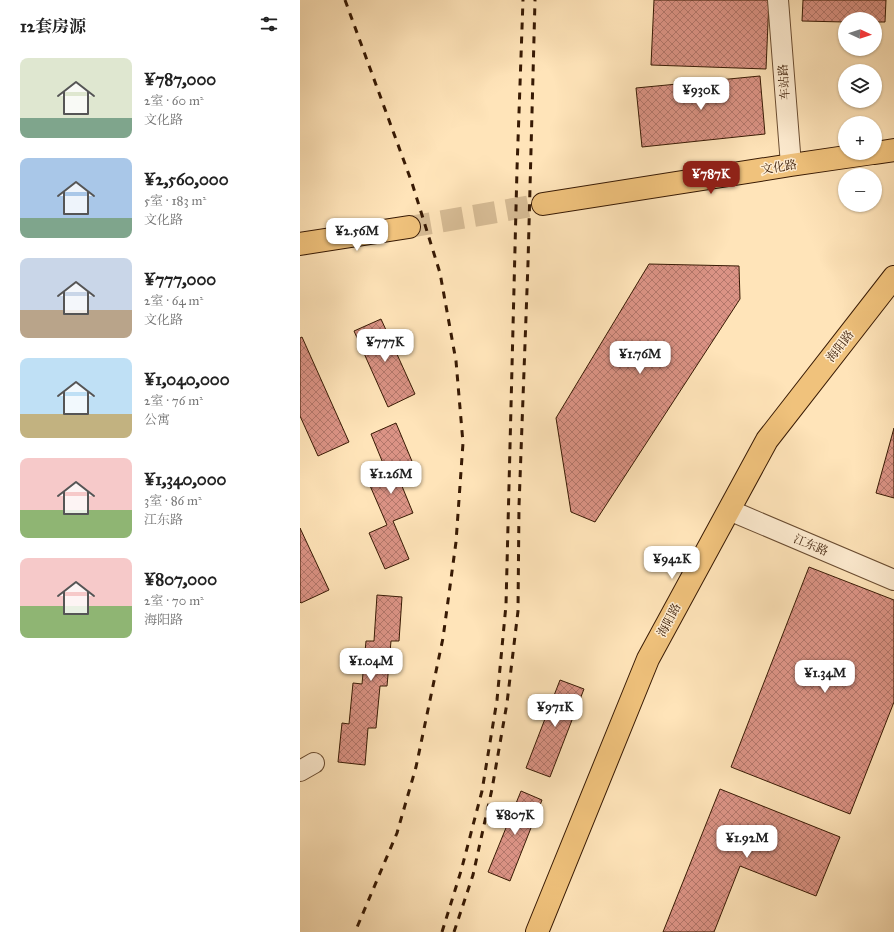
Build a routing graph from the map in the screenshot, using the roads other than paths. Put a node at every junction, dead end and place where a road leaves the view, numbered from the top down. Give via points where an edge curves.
1 (778, 0) edge
2 (894, 150) edge
3 (882, 152) edge
4 (838, 158) edge
5 (791, 165) junction
6 (543, 204) tunnel mouth
7 (409, 227) tunnel mouth
8 (300, 244) edge
9 (894, 277) edge
10 (729, 510) junction
11 (894, 580) edge
12 (537, 932) edge

1 - 5 street, 车站路
2 - 3 main road, 文化路
4 - 5 main road, 文化路
5 - 6 main road, 文化路
7 - 8 main road
9 - 10 main road, 海阳路 via 767,440
10 - 11 street, 江东路
10 - 12 main road, 海阳路 via 648,659

